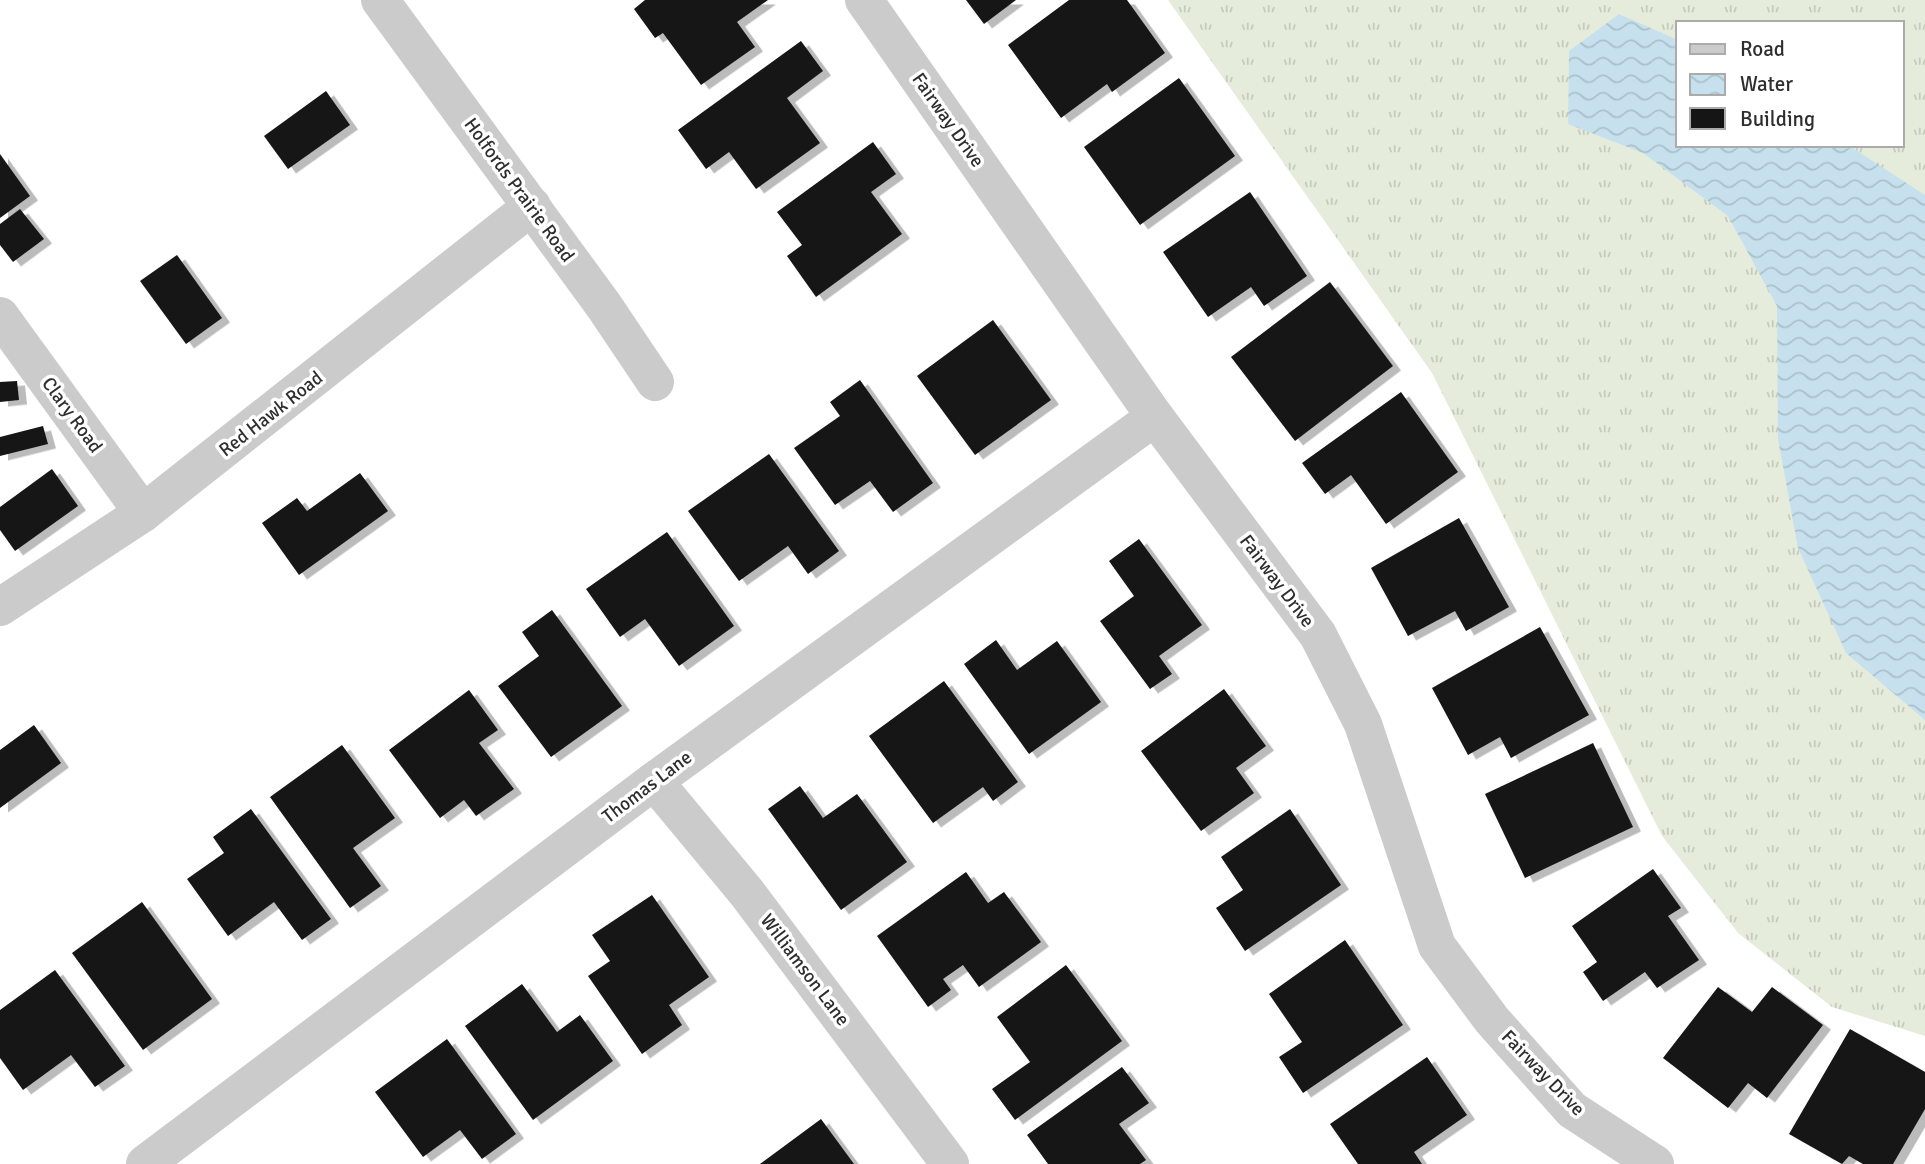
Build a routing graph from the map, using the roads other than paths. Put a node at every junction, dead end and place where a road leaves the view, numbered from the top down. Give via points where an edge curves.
1 (380, 0) edge
2 (864, 0) edge
3 (532, 206) junction
4 (0, 316) edge
5 (655, 382) dead end
6 (1155, 417) junction
7 (143, 513) junction
8 (0, 607) edge
9 (653, 781) junction
10 (145, 1164) edge
11 (950, 1164) edge
12 (1655, 1164) edge

1 - 3 street, Holfords Prairie Road
2 - 6 street, Fairway Drive
3 - 5 street, Holfords Prairie Road
3 - 7 street, Red Hawk Road
4 - 7 street, Clary Road
6 - 9 street, Thomas Lane
6 - 12 street, Fairway Drive via 1318,635 1363,724 1437,946 1492,1020 1572,1110
7 - 8 street, Red Hawk Road
9 - 10 street, Thomas Lane
9 - 11 street, Williamson Lane via 747,893

